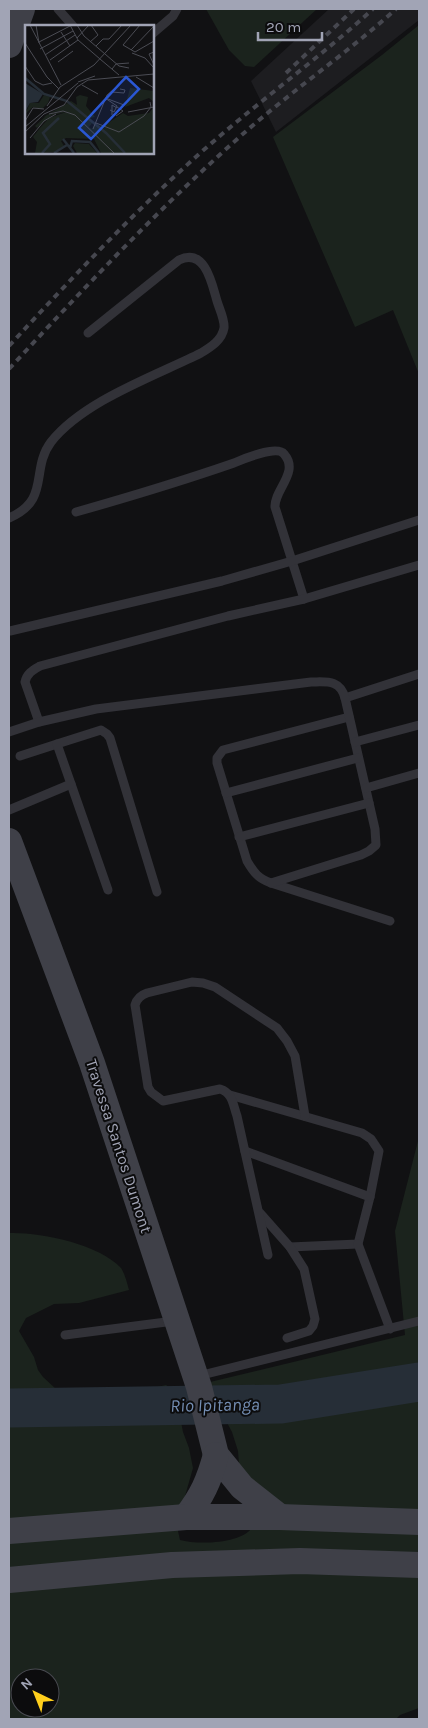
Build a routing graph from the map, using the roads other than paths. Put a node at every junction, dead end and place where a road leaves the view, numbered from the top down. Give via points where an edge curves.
1 (58, 9) edge
2 (177, 9) edge
3 (72, 25) edge
4 (154, 32) edge
5 (88, 333) dead end
6 (76, 512) dead end
7 (9, 518) edge
8 (419, 520) edge
9 (292, 561) junction
10 (419, 565) edge
11 (304, 599) junction
12 (10, 631) dead end
13 (419, 674) edge
14 (345, 698) junction
15 (349, 717) junction
16 (39, 722) junction
17 (419, 724) edge
18 (9, 732) edge
19 (355, 742) junction
20 (57, 744) junction
21 (20, 756) dead end
22 (358, 758) junction
23 (419, 773) edge
24 (71, 784) junction
25 (366, 788) junction
26 (226, 793) junction
27 (369, 803) junction
28 (9, 810) edge
29 (239, 838) junction
30 (9, 841) edge
31 (271, 883) junction
32 (108, 890) dead end
33 (156, 892) dead end
34 (390, 921) dead end
35 (230, 1095) junction
36 (304, 1116) junction
37 (245, 1152) junction
38 (370, 1197) junction
39 (259, 1212) junction
40 (358, 1244) junction
41 (290, 1247) junction
42 (268, 1255) dead end
43 (177, 1320) junction
44 (419, 1321) edge
45 (390, 1329) junction
46 (65, 1335) dead end
47 (287, 1338) dead end
48 (197, 1382) junction
49 (214, 1449) junction
50 (186, 1517) junction
51 (280, 1517) junction
52 (419, 1522) edge
53 (9, 1531) edge
54 (419, 1565) edge
55 (9, 1580) edge

1 - 3 lane
2 - 4 lane
5 - 7 lane via 186,256 193,257 208,271 224,326 213,346 102,400 71,422 44,454 35,496 25,508
6 - 9 lane via 183,481 252,456 280,451 285,454 288,477 277,496 275,507
8 - 9 lane
9 - 11 lane
9 - 12 lane via 222,581
10 - 11 lane
11 - 16 lane via 40,666 26,676 25,682
13 - 14 lane
14 - 15 lane
14 - 16 lane via 337,684 311,682 96,710
15 - 19 lane
15 - 26 lane via 223,750 217,758
16 - 18 lane
17 - 19 lane
19 - 22 lane
20 - 21 lane
20 - 24 lane
20 - 33 lane via 101,730 110,738
22 - 25 lane
22 - 26 lane
23 - 25 lane
24 - 28 lane
24 - 32 lane
25 - 27 lane
26 - 29 lane
27 - 29 lane
27 - 31 lane via 377,841 373,849
29 - 31 lane via 255,875
30 - 43 main road, Travessa Santos Dumont via 92,1063
31 - 34 lane
35 - 36 lane
35 - 36 lane via 220,1089 163,1101 151,1092 135,1004 142,994 192,982 203,983 215,987 277,1028 295,1056
35 - 37 lane
36 - 38 lane via 362,1133 375,1144 379,1151
37 - 38 lane
37 - 39 lane
38 - 40 lane
39 - 41 lane
39 - 42 lane
40 - 41 lane
40 - 45 lane
41 - 47 lane via 304,1269 315,1319 309,1331
43 - 46 lane
43 - 48 main road, Travessa Santos Dumont
44 - 45 lane
45 - 48 lane
48 - 49 main road, Travessa Santos Dumont
49 - 50 main road via 205,1490
49 - 51 main road, Travessa Santos Dumont via 242,1487
50 - 51 main road
50 - 53 main road
51 - 52 main road
54 - 55 main road via 300,1561 182,1565

